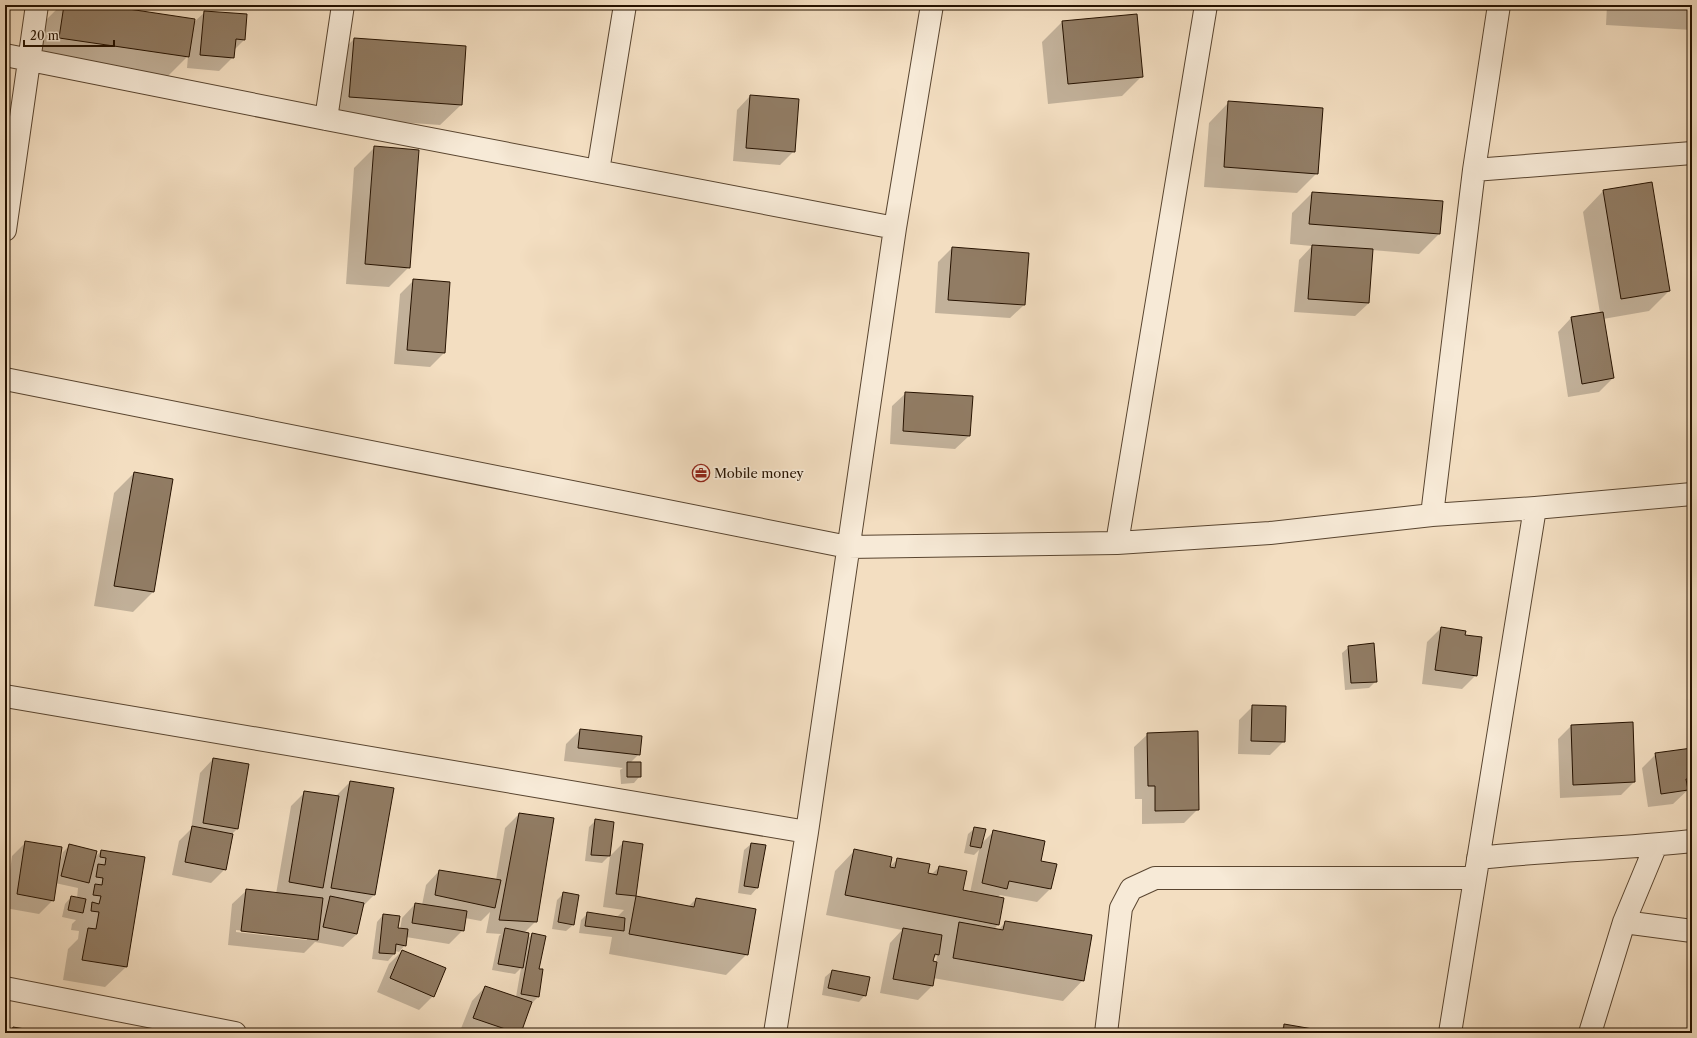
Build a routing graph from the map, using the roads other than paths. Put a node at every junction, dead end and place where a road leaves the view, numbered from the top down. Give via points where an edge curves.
1 (37, 5) edge
2 (343, 5) edge
3 (625, 5) edge
4 (932, 5) edge
5 (1206, 5) edge
6 (1499, 5) edge
7 (5, 55) edge
8 (28, 59) junction
9 (326, 119) junction
10 (1692, 153) edge
11 (1474, 170) junction
12 (598, 171) junction
13 (895, 228) junction
14 (5, 230) edge
15 (5, 379) edge
16 (1692, 494) edge
17 (1535, 508) junction
18 (1432, 515) junction
19 (1117, 544) junction
20 (848, 547) junction
21 (5, 696) edge
22 (807, 832) junction
23 (1692, 841) edge
24 (1656, 845) junction
25 (1477, 868) junction
26 (1624, 922) junction
27 (1692, 931) edge
28 (5, 988) edge
29 (171, 1027) edge
30 (235, 1033) edge
31 (775, 1033) edge
32 (1106, 1033) edge
33 (1450, 1033) edge
34 (1590, 1033) edge

1 - 8 street
2 - 9 street
3 - 12 street
4 - 13 street
5 - 19 street
6 - 11 street
7 - 8 street
8 - 9 street
8 - 14 street
9 - 12 street
10 - 11 street
11 - 18 street
12 - 13 street
13 - 20 street
15 - 20 street
16 - 17 street
17 - 18 street
17 - 25 street
18 - 19 street via 1270,533
19 - 20 street
20 - 22 street
21 - 22 street
22 - 31 street
23 - 24 street
24 - 25 street via 1531,852
24 - 26 street
25 - 32 street via 1155,878 1131,889 1121,908
25 - 33 street
26 - 27 street
26 - 34 street
28 - 29 street
29 - 30 street

